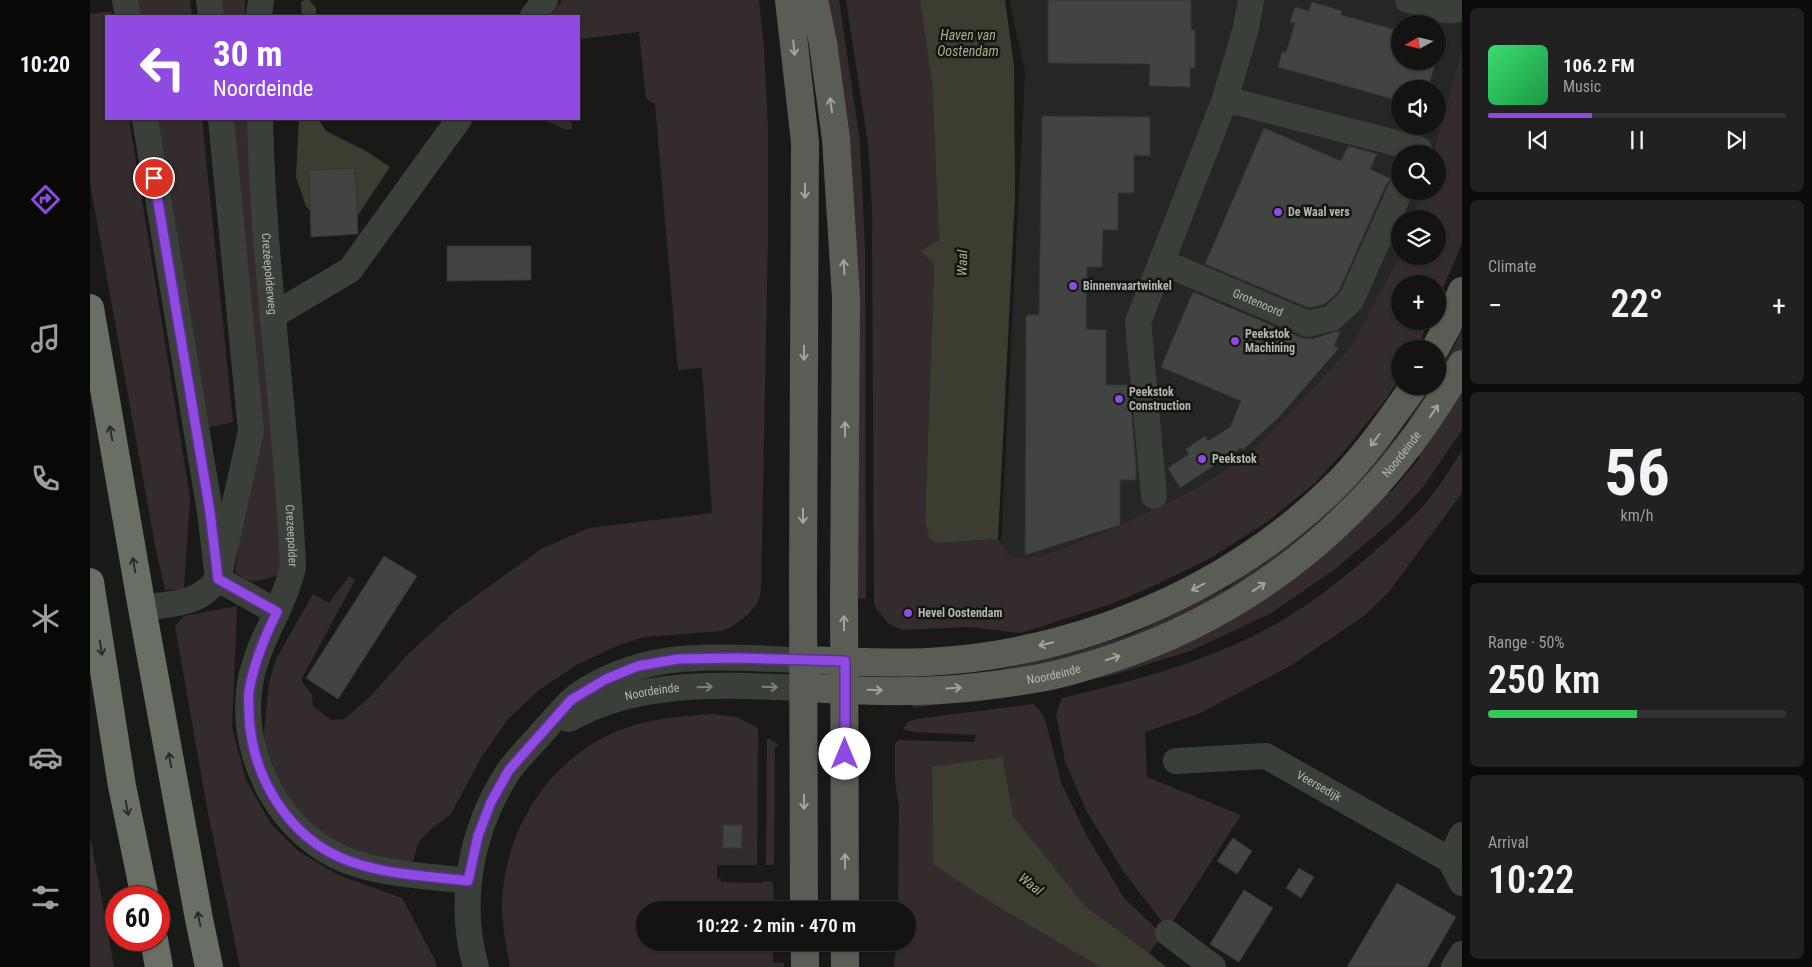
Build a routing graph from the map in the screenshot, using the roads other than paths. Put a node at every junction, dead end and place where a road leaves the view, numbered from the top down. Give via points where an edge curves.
1 (125, 0) edge
2 (209, 0) edge
3 (261, 0) edge
4 (544, 0) edge
5 (789, 0) edge
6 (814, 0) edge
7 (1251, 0) edge
8 (1408, 0) edge
9 (1462, 8) edge
10 (128, 15) edge
11 (210, 15) edge
12 (259, 15) edge
13 (534, 15) edge
14 (1225, 99) junction
15 (145, 120) edge
16 (220, 120) edge
17 (260, 120) edge
18 (458, 120) edge
19 (1403, 145) edge
20 (1396, 200) edge
21 (1162, 262) junction
22 (1462, 291) edge
23 (90, 308) edge
24 (272, 316) junction
25 (1440, 340) edge
26 (1462, 364) edge
27 (1408, 395) edge
28 (284, 429) joint
29 (1154, 496) dead end
30 (218, 579) junction
31 (90, 582) edge
32 (142, 608) junction
33 (277, 612) junction
34 (93, 616) edge
35 (803, 660) junction
36 (845, 661) junction
37 (803, 688) junction
38 (844, 689) junction
39 (538, 737) junction
40 (1176, 761) dead end
41 (1462, 835) edge
42 (1450, 860) junction
43 (468, 881) junction
44 (1462, 883) edge
45 (143, 886) edge
46 (804, 901) edge
47 (845, 901) edge
48 (1168, 933) dead end
49 (156, 951) edge
50 (805, 951) edge
51 (845, 951) edge
52 (1462, 954) edge
53 (159, 967) edge
54 (209, 967) edge
55 (476, 967) edge
56 (805, 967) edge
57 (845, 967) edge
58 (1213, 967) edge
59 (1454, 967) edge

1 - 10 street
2 - 11 street
3 - 12 street
4 - 13 street
5 -> 35 main road via 805,142
36 -> 6 main road via 846,288 836,139
7 - 14 street
8 - 9 street via 1448,11
14 - 19 street
14 - 21 street
15 - 30 street via 210,512
16 - 30 street via 251,432
17 - 24 street, Crezéepolderweg
18 - 24 street via 350,270
20 - 21 street, Grotenoord via 1351,300 1332,318 1308,324
21 - 29 street via 1138,322
22 - 25 main road
32 -> 23 highway
24 - 28 street, Crezéepolderweg
38 -> 26 main road, Noordeinde via 906,691 1035,679 1138,650 1194,625 1273,578 1356,508 1418,435
27 -> 36 main road, Noordeinde via 1373,443 1330,491 1237,564 1194,589 1128,620 1019,650 928,662
28 - 33 street, Crezeepolder via 293,567 289,586
30 - 32 street via 209,590 190,601
30 - 33 street
31 - 34 highway
54 -> 32 highway
33 - 43 street, Crezeepolder via 262,643 249,692 250,730 256,762 272,797 294,825 321,847 347,860 376,870
34 -> 45 highway
35 - 36 main road, Noordeinde
35 - 37 main road
35 - 39 street, Noordeinde via 678,659 638,666 606,679 571,700
36 - 38 main road
37 - 38 main road, Noordeinde
39 -> 37 street, Noordeinde via 588,708 622,697 673,688
37 -> 46 main road
47 -> 38 main road
39 - 43 street, Noordeinde via 509,770 491,802 478,836
40 - 42 street, Veersedijk via 1266,756
41 - 42 street
42 - 44 street
43 - 55 street, Noordeinde via 467,919
48 - 58 street
49 - 53 highway
50 - 56 main road
51 - 57 main road
52 - 59 street

